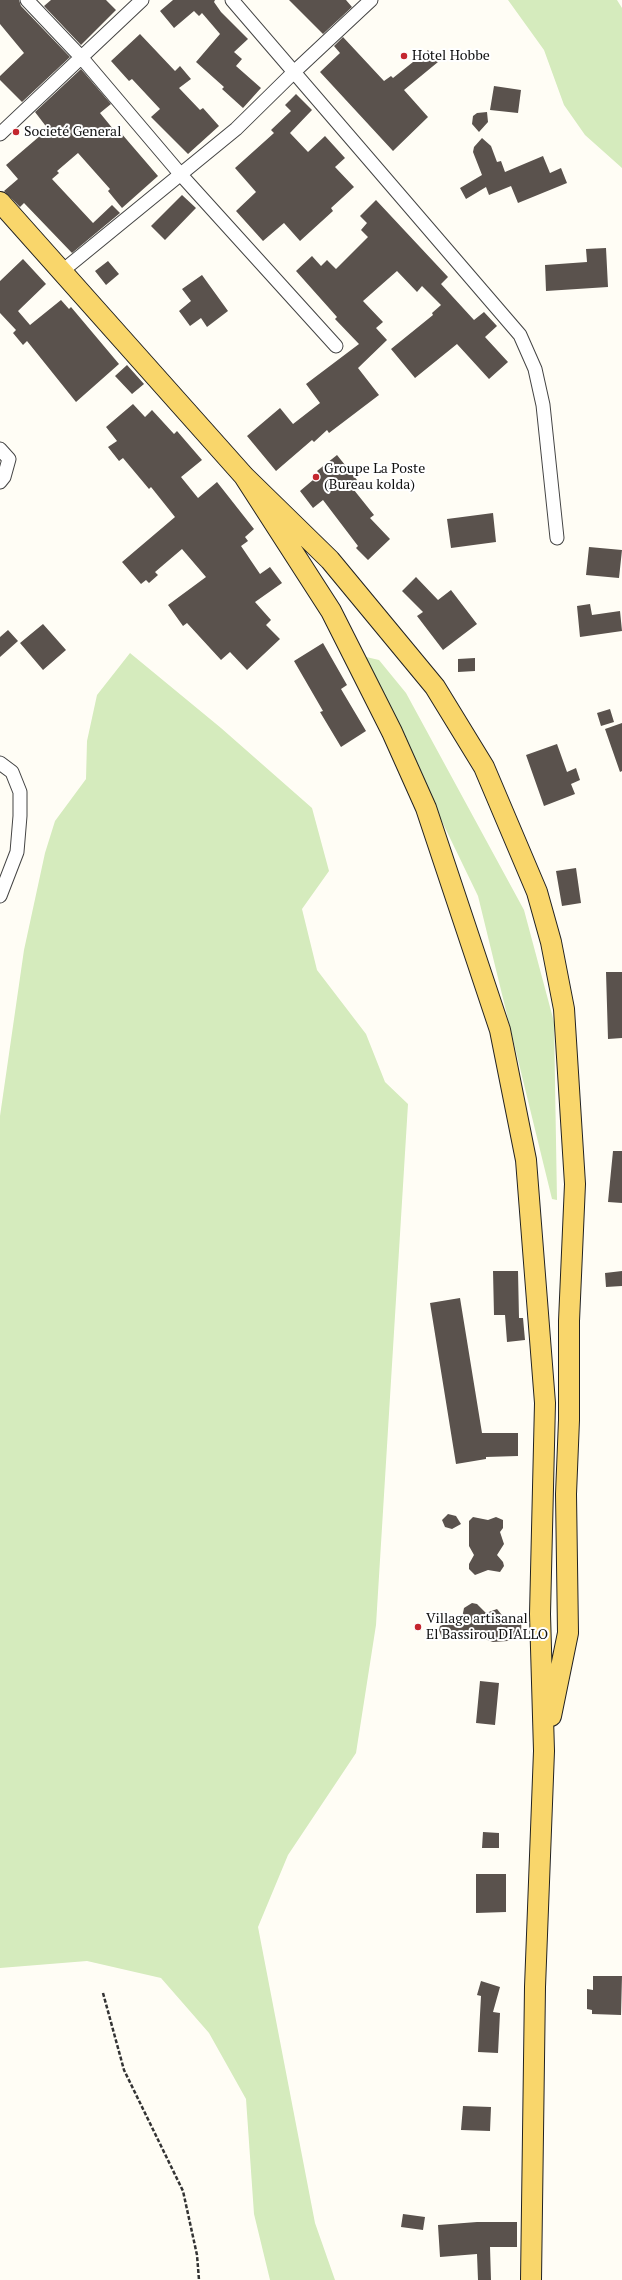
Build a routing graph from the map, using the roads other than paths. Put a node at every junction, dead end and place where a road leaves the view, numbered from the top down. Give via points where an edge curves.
1 (27, 0) edge
2 (142, 0) edge
3 (232, 0) edge
4 (371, 0) edge
5 (81, 57) junction
6 (294, 72) junction
7 (0, 134) edge
8 (182, 176) junction
9 (0, 202) edge
10 (62, 272) junction
11 (336, 346) dead end
12 (0, 449) edge
13 (244, 476) junction
14 (0, 482) edge
15 (557, 538) dead end
16 (0, 764) edge
17 (0, 896) edge
18 (544, 1751) junction
19 (531, 2280) edge

1 - 5 street
2 - 5 street
3 - 6 street
4 - 6 street
5 - 7 street
5 - 8 street
6 - 8 street via 236,130
6 - 15 street via 520,335 535,369 543,405
8 - 10 street
8 - 11 street
9 - 10 main road
10 - 13 main road
12 - 14 street via 9,459
13 - 18 main road via 331,611 392,732 426,808 500,1030 526,1160 546,1403 540,1614
13 - 18 main road via 330,560 435,687 484,767 537,892 551,942 564,1009 575,1184 569,1321 566,1494 568,1633
16 - 17 street via 12,772 20,792 20,816 17,852
18 - 19 main road via 535,1987

